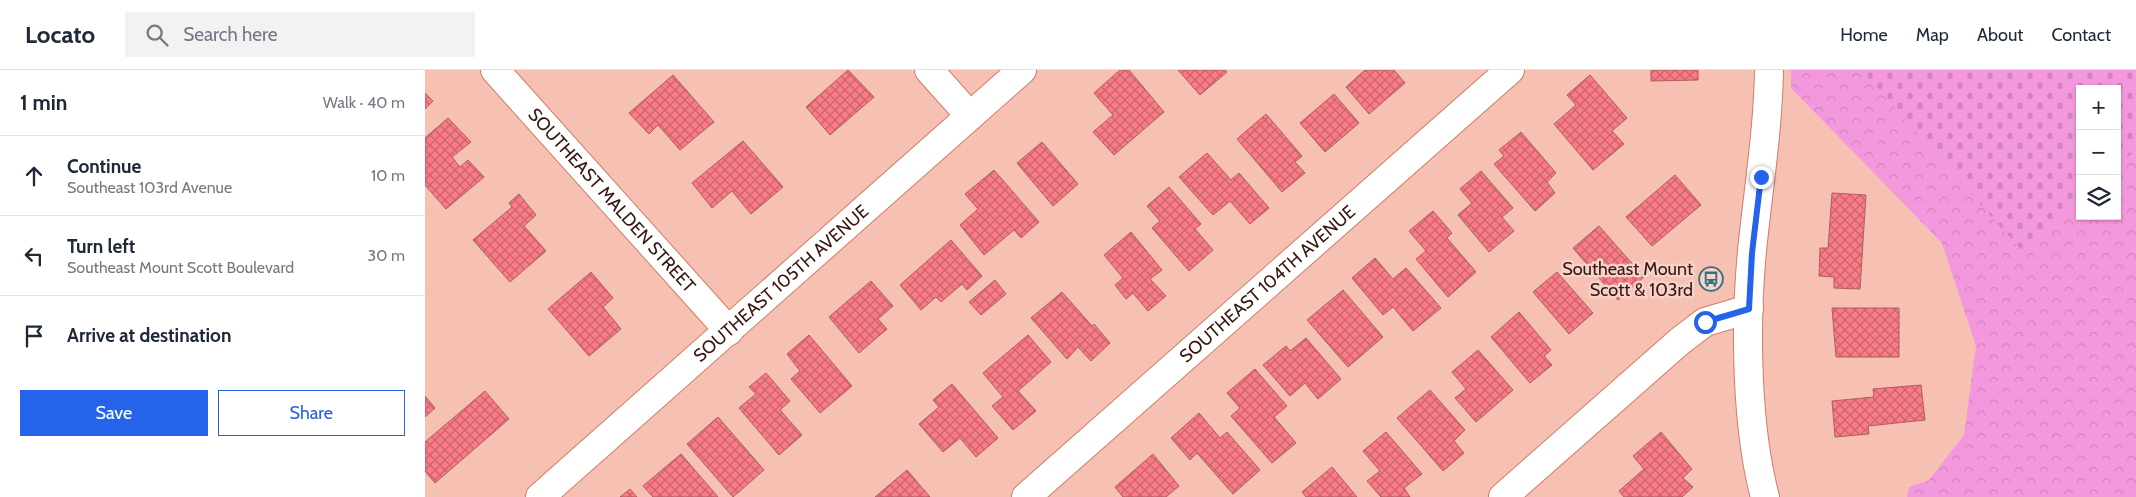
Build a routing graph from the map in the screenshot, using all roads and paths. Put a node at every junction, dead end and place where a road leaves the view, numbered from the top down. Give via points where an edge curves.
1 (495, 70) edge
2 (929, 70) edge
3 (1022, 70) edge
4 (1509, 70) edge
5 (1769, 70) edge
6 (970, 116) junction
7 (1749, 309) junction
8 (729, 331) junction
9 (540, 497) edge
10 (1026, 497) edge
11 (1503, 497) edge
12 (1765, 497) edge

1 - 8 street, SOUTHEAST MALDEN STREET
2 - 6 street
3 - 6 street, SOUTHEAST 105TH AVENUE
4 - 10 street, SOUTHEAST 104TH AVENUE
5 - 7 street
6 - 8 street, SOUTHEAST 105TH AVENUE
7 - 11 street via 1705,322 1680,341
7 - 12 street via 1753,436
8 - 9 street, SOUTHEAST 105TH AVENUE

